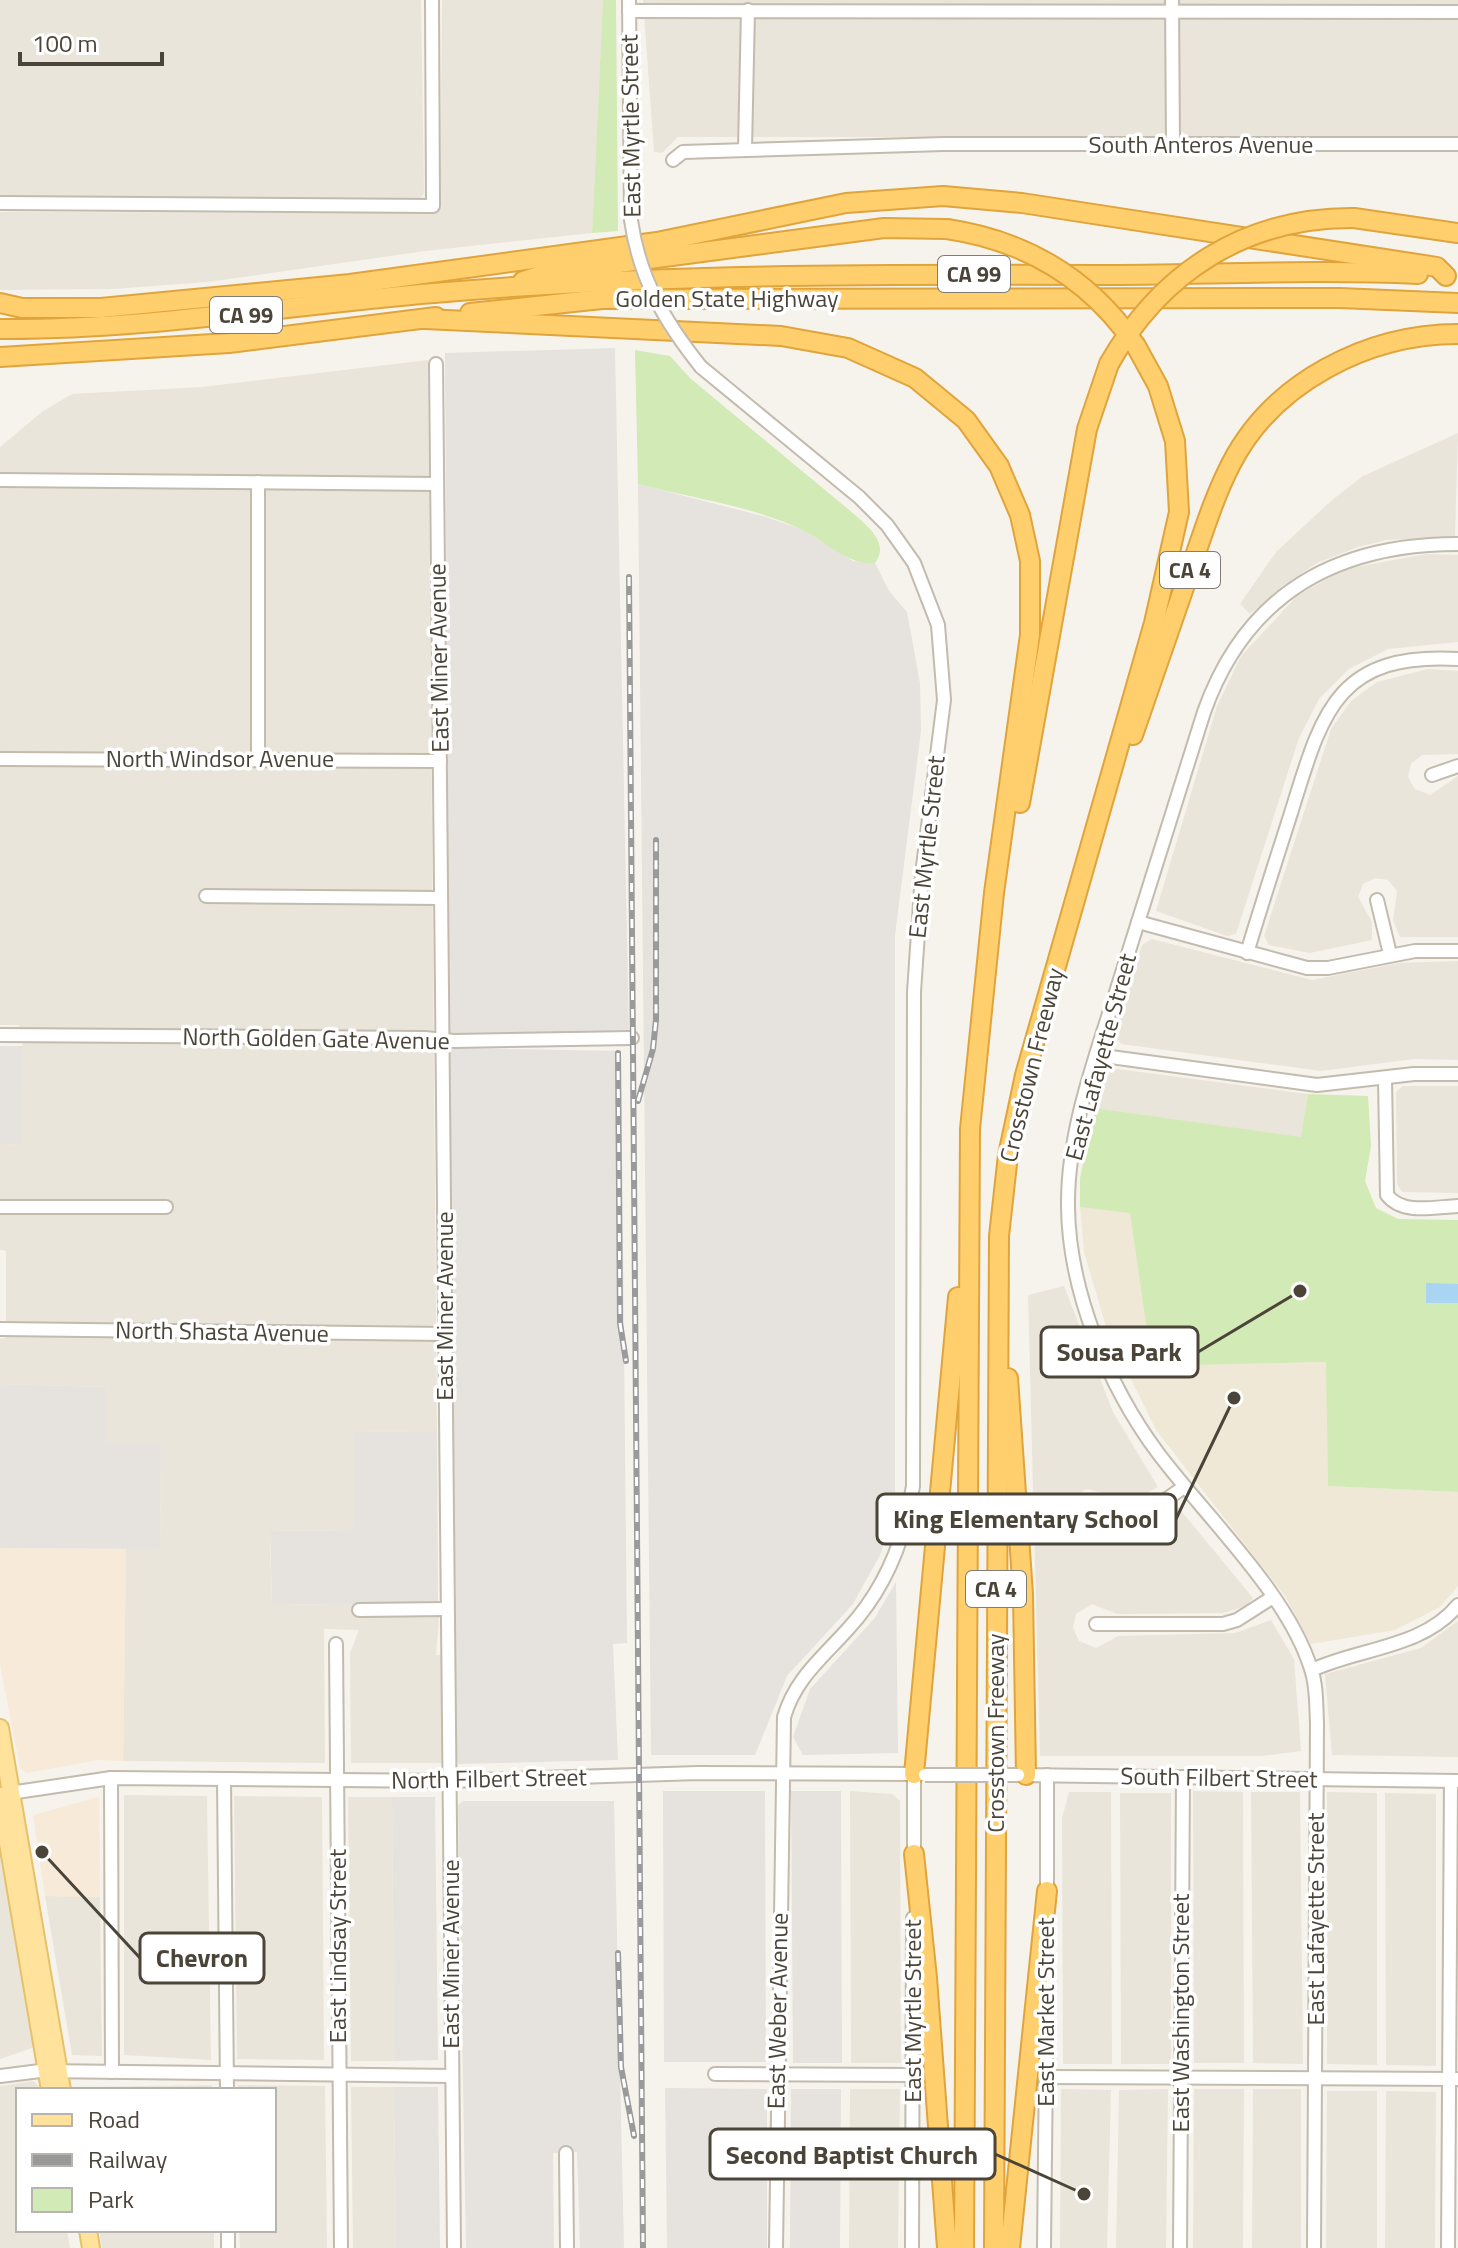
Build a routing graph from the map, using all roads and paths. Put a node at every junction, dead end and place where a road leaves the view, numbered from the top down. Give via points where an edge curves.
1 (432, 0) edge
2 (629, 6) edge
3 (1172, 7) edge
4 (748, 10) junction
5 (1458, 12) edge
6 (1458, 144) edge
7 (1173, 146) junction
8 (745, 149) junction
9 (673, 160) dead end
10 (0, 203) edge
11 (1458, 233) edge
12 (1452, 276) edge
13 (491, 290) junction
14 (0, 303) edge
15 (1458, 303) edge
16 (425, 319) junction
17 (0, 329) edge
18 (1458, 334) edge
19 (0, 357) edge
20 (436, 364) dead end
21 (0, 480) edge
22 (258, 482) junction
23 (437, 484) junction
24 (1458, 544) edge
25 (1458, 659) edge
26 (0, 759) edge
27 (258, 759) junction
28 (440, 761) junction
29 (1458, 766) edge
30 (1432, 775) dead end
31 (206, 896) dead end
32 (441, 898) junction
33 (1377, 900) dead end
34 (1138, 922) junction
35 (1065, 939) junction
36 (1458, 951) edge
37 (1247, 953) junction
38 (1390, 954) junction
39 (985, 982) junction
40 (0, 1035) edge
41 (632, 1038) dead end
42 (442, 1040) junction
43 (1096, 1055) junction
44 (1458, 1074) edge
45 (1385, 1078) junction
46 (970, 1155) junction
47 (1458, 1206) edge
48 (0, 1207) edge
49 (166, 1207) dead end
50 (999, 1236) junction
51 (0, 1329) edge
52 (445, 1334) junction
53 (1184, 1487) junction
54 (1094, 1511) dead end
55 (1273, 1597) junction
56 (1458, 1605) edge
57 (447, 1609) junction
58 (359, 1610) dead end
59 (1096, 1624) dead end
60 (336, 1644) dead end
61 (1312, 1670) junction
62 (0, 1728) edge
63 (780, 1773) junction
64 (920, 1774) junction
65 (980, 1775) joint
66 (1022, 1775) junction
67 (1047, 1775) junction
68 (1183, 1777) junction
69 (111, 1778) junction
70 (1317, 1779) junction
71 (224, 1780) junction
72 (337, 1780) junction
73 (450, 1781) junction
74 (1454, 1781) edge
75 (4, 1795) edge
76 (914, 1854) junction
77 (1047, 1891) junction
78 (52, 2071) junction
79 (112, 2072) junction
80 (227, 2073) junction
81 (715, 2074) dead end
82 (778, 2074) junction
83 (339, 2075) junction
84 (913, 2075) junction
85 (0, 2076) edge
86 (452, 2076) junction
87 (1046, 2077) junction
88 (1181, 2077) junction
89 (1315, 2078) junction
90 (1454, 2078) edge
91 (50, 2088) edge
92 (61, 2088) edge
93 (227, 2088) edge
94 (566, 2153) dead end
95 (341, 2248) edge
96 (454, 2248) edge
97 (567, 2248) edge
98 (776, 2248) edge
99 (912, 2248) edge
100 (947, 2248) edge
101 (964, 2248) edge
102 (994, 2248) edge
103 (1010, 2248) edge
104 (1044, 2248) edge
105 (1180, 2248) edge
106 (1314, 2248) edge
107 (1448, 2248) edge

1 - 10 street via 433,206
2 - 4 street
2 - 63 street, East Myrtle Street, bridge via 631,220 660,312 701,367 887,525 924,584 938,625 944,674 914,992 913,1486 903,1532 877,1591 793,1691 781,1732
3 - 4 street
3 - 5 street
3 - 7 street
4 - 8 street
6 - 7 street, South Anteros Avenue
7 - 8 street, South Anteros Avenue
8 - 9 street, South Anteros Avenue via 683,152
11 - 39 highway, CA 4, bridge via 1354,218 1321,219 1239,240 1201,260 1148,306 1109,364 1087,429
12 - 13 highway, Golden State Highway / CA 99 via 1319,269 682,277
12 - 14 highway via 1437,267 1022,203 943,196 846,203 657,242 350,284 101,308
13 - 17 highway, Golden State Highway / CA 99 via 152,325
13 - 35 highway, bridge via 551,272 884,228 947,229 1003,242 1055,266 1100,301 1136,346 1158,386 1175,441 1179,512 1154,623
15 - 16 highway, Golden State Highway / CA 99 via 1340,298 602,299
16 - 19 highway, Golden State Highway / CA 99 via 229,343
16 - 39 highway via 803,339 848,348 895,366 966,420 1009,486 1027,539 1032,585
18 - 35 highway, CA 4 via 1408,338 1343,358 1291,393 1247,438 1217,493
20 - 23 street, East Miner Avenue
21 - 22 street
22 - 23 street
22 - 27 street
23 - 28 street, East Miner Avenue
24 - 34 street, East Lafayette Street via 1391,548 1353,557 1301,583 1246,632 1212,690
25 - 37 street via 1427,657 1387,664 1351,684 1330,707 1315,737
26 - 27 street, North Windsor Avenue
27 - 28 street, North Windsor Avenue
28 - 32 street, East Miner Avenue
29 - 30 street
31 - 32 street
32 - 42 street, East Miner Avenue
33 - 38 street
34 - 37 street
34 - 43 street, East Lafayette Street
35 - 50 highway, Crosstown Freeway / CA 4 via 1016,1115
36 - 38 street
37 - 38 street via 1318,969
39 - 46 highway, Crosstown Freeway / CA 4
40 - 42 street, North Golden Gate Avenue
41 - 42 street, North Golden Gate Avenue
42 - 52 street, East Miner Avenue
43 - 45 street via 1317,1085
43 - 53 street, East Lafayette Street via 1070,1171 1067,1205 1073,1258 1110,1369
44 - 45 street
45 - 47 street via 1384,1184 1389,1198 1406,1208
46 - 64 highway
46 - 101 highway, Crosstown Freeway / CA 4
48 - 49 street
50 - 66 highway via 1023,1594
50 - 102 highway, Crosstown Freeway / CA 4
51 - 52 street, North Shasta Avenue
52 - 57 street, East Miner Avenue
53 - 54 street via 1151,1510
53 - 55 street, East Lafayette Street
55 - 59 street via 1223,1624
55 - 61 street, East Lafayette Street
56 - 61 street via 1419,1635
57 - 58 street
57 - 73 street, East Miner Avenue
60 - 72 street, East Lindsay Street
61 - 70 street, East Lafayette Street
62 - 75 main road
63 - 64 street, North Filbert Street
63 - 73 street, North Filbert Street
63 - 82 street, East Weber Avenue
64 - 65 street, North Filbert Street, bridge
64 - 76 street, East Myrtle Street
65 - 66 street, South Filbert Street, bridge
66 - 67 street, South Filbert Street
67 - 68 street, South Filbert Street
67 - 77 street, East Market Street
68 - 70 street, South Filbert Street
68 - 88 street, East Washington Street
69 - 71 street, North Filbert Street
69 - 75 street, North Filbert Street
69 - 79 street
70 - 74 street, South Filbert Street
70 - 89 street, East Lafayette Street
71 - 72 street, North Filbert Street
71 - 80 street
72 - 73 street, North Filbert Street
72 - 83 street, East Lindsay Street
73 - 86 street, East Miner Avenue
74 - 90 street
75 - 78 main road
76 - 84 street, East Myrtle Street
76 - 100 highway
77 - 87 street, East Market Street
77 - 103 highway
78 - 79 street
78 - 85 street
78 - 91 main road
78 - 92 main road
79 - 80 street
80 - 83 street
80 - 93 street
81 - 82 street
82 - 84 street
82 - 98 street, East Weber Avenue
83 - 86 street
83 - 95 street, East Lindsay Street
84 - 99 street, East Myrtle Street
86 - 96 street, East Miner Avenue
87 - 88 street
87 - 104 street, East Market Street
88 - 89 street
88 - 105 street, East Washington Street
89 - 90 street
89 - 106 street, East Lafayette Street
90 - 107 street
94 - 97 street

